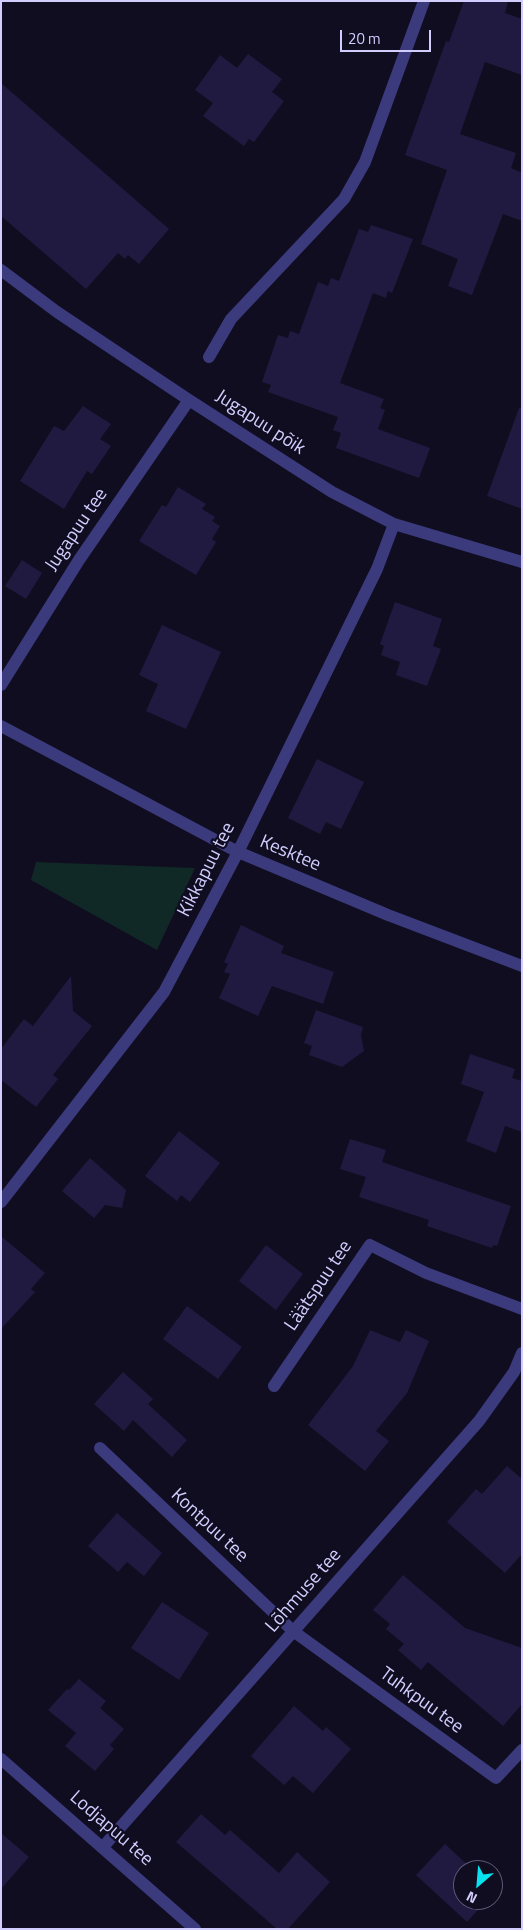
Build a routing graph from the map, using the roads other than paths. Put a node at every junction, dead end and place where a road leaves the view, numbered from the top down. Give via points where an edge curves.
1 (424, 1) edge
2 (1, 270) edge
3 (210, 357) dead end
4 (189, 400) junction
5 (394, 524) junction
6 (522, 562) edge
7 (1, 685) edge
8 (1, 726) edge
9 (238, 852) junction
10 (522, 966) edge
11 (1, 1202) edge
12 (522, 1309) edge
13 (522, 1353) edge
14 (274, 1386) dead end
15 (100, 1448) dead end
16 (293, 1631) junction
17 (522, 1750) edge
18 (1, 1759) edge
19 (103, 1847) junction
20 (195, 1929) edge

1 - 3 street via 364,162 344,199 231,319
2 - 4 street, Jugapuu põik via 57,312
4 - 5 street, Jugapuu põik via 332,492
4 - 7 street, Jugapuu tee via 79,560
5 - 6 street, Jugapuu põik
5 - 9 street, Kikkapuu tee via 377,569
8 - 9 street, Kesktee
9 - 10 street, Kesktee via 388,915
9 - 11 street, Kikkapuu tee via 164,992
12 - 14 street, Läätspuu tee via 426,1272 370,1244
13 - 16 street, Lõhmuse tee via 514,1372 479,1421
15 - 16 street, Kontpuu tee
16 - 17 street, Tuhkpuu tee via 496,1778
16 - 19 street, Lõhmuse tee
18 - 19 street, Lodjapuu tee
19 - 20 street, Lodjapuu tee

